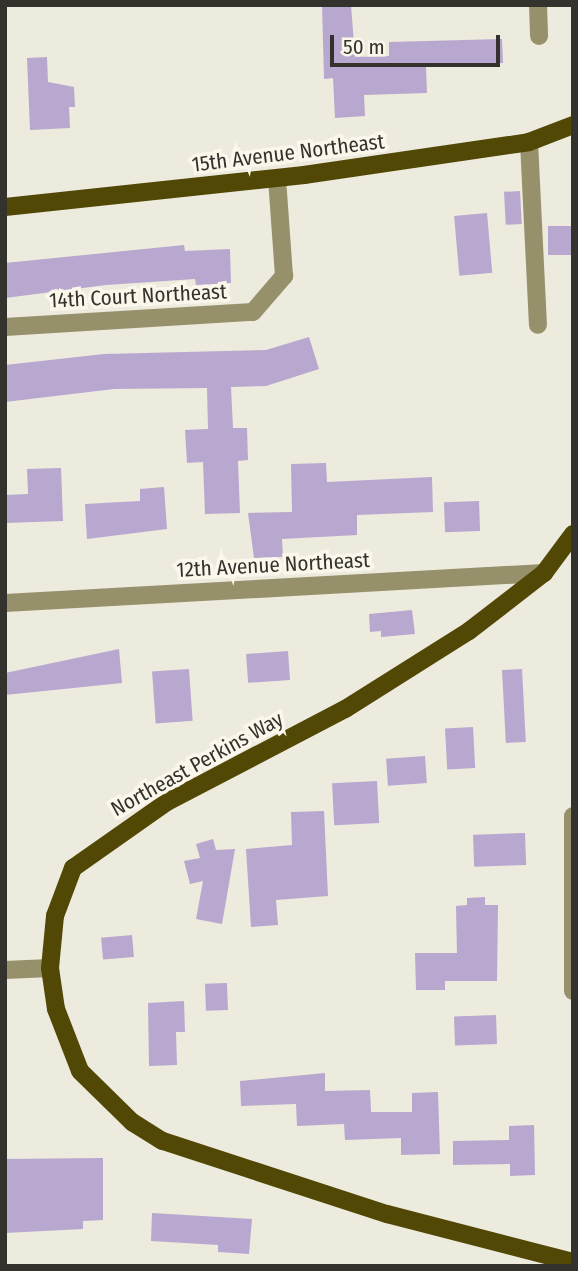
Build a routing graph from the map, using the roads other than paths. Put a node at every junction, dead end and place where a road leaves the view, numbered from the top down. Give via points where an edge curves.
1 (538, 5) edge
2 (539, 36) dead end
3 (573, 125) edge
4 (529, 142) junction
5 (277, 179) junction
6 (5, 207) edge
7 (538, 325) dead end
8 (5, 327) edge
9 (573, 534) edge
10 (544, 573) junction
11 (5, 603) edge
12 (573, 816) edge
13 (50, 968) junction
14 (5, 970) edge
15 (573, 991) edge
16 (573, 1263) edge
17 (549, 1266) edge

1 - 2 street
3 - 4 main road, 15th Avenue Northeast
4 - 5 main road, 15th Avenue Northeast
4 - 7 street
5 - 6 main road, 15th Avenue Northeast
5 - 8 street, 14th Court Northeast via 284,276 253,312
9 - 10 main road, Northeast Perkins Way
10 - 11 street, 12th Avenue Northeast
10 - 13 main road, Northeast Perkins Way via 469,631 345,709 167,802 98,848 73,868 55,916
12 - 15 street
13 - 14 street
13 - 16 main road, Northeast Perkins Way via 56,1009 80,1071 132,1122 163,1141 387,1214
16 - 17 street

